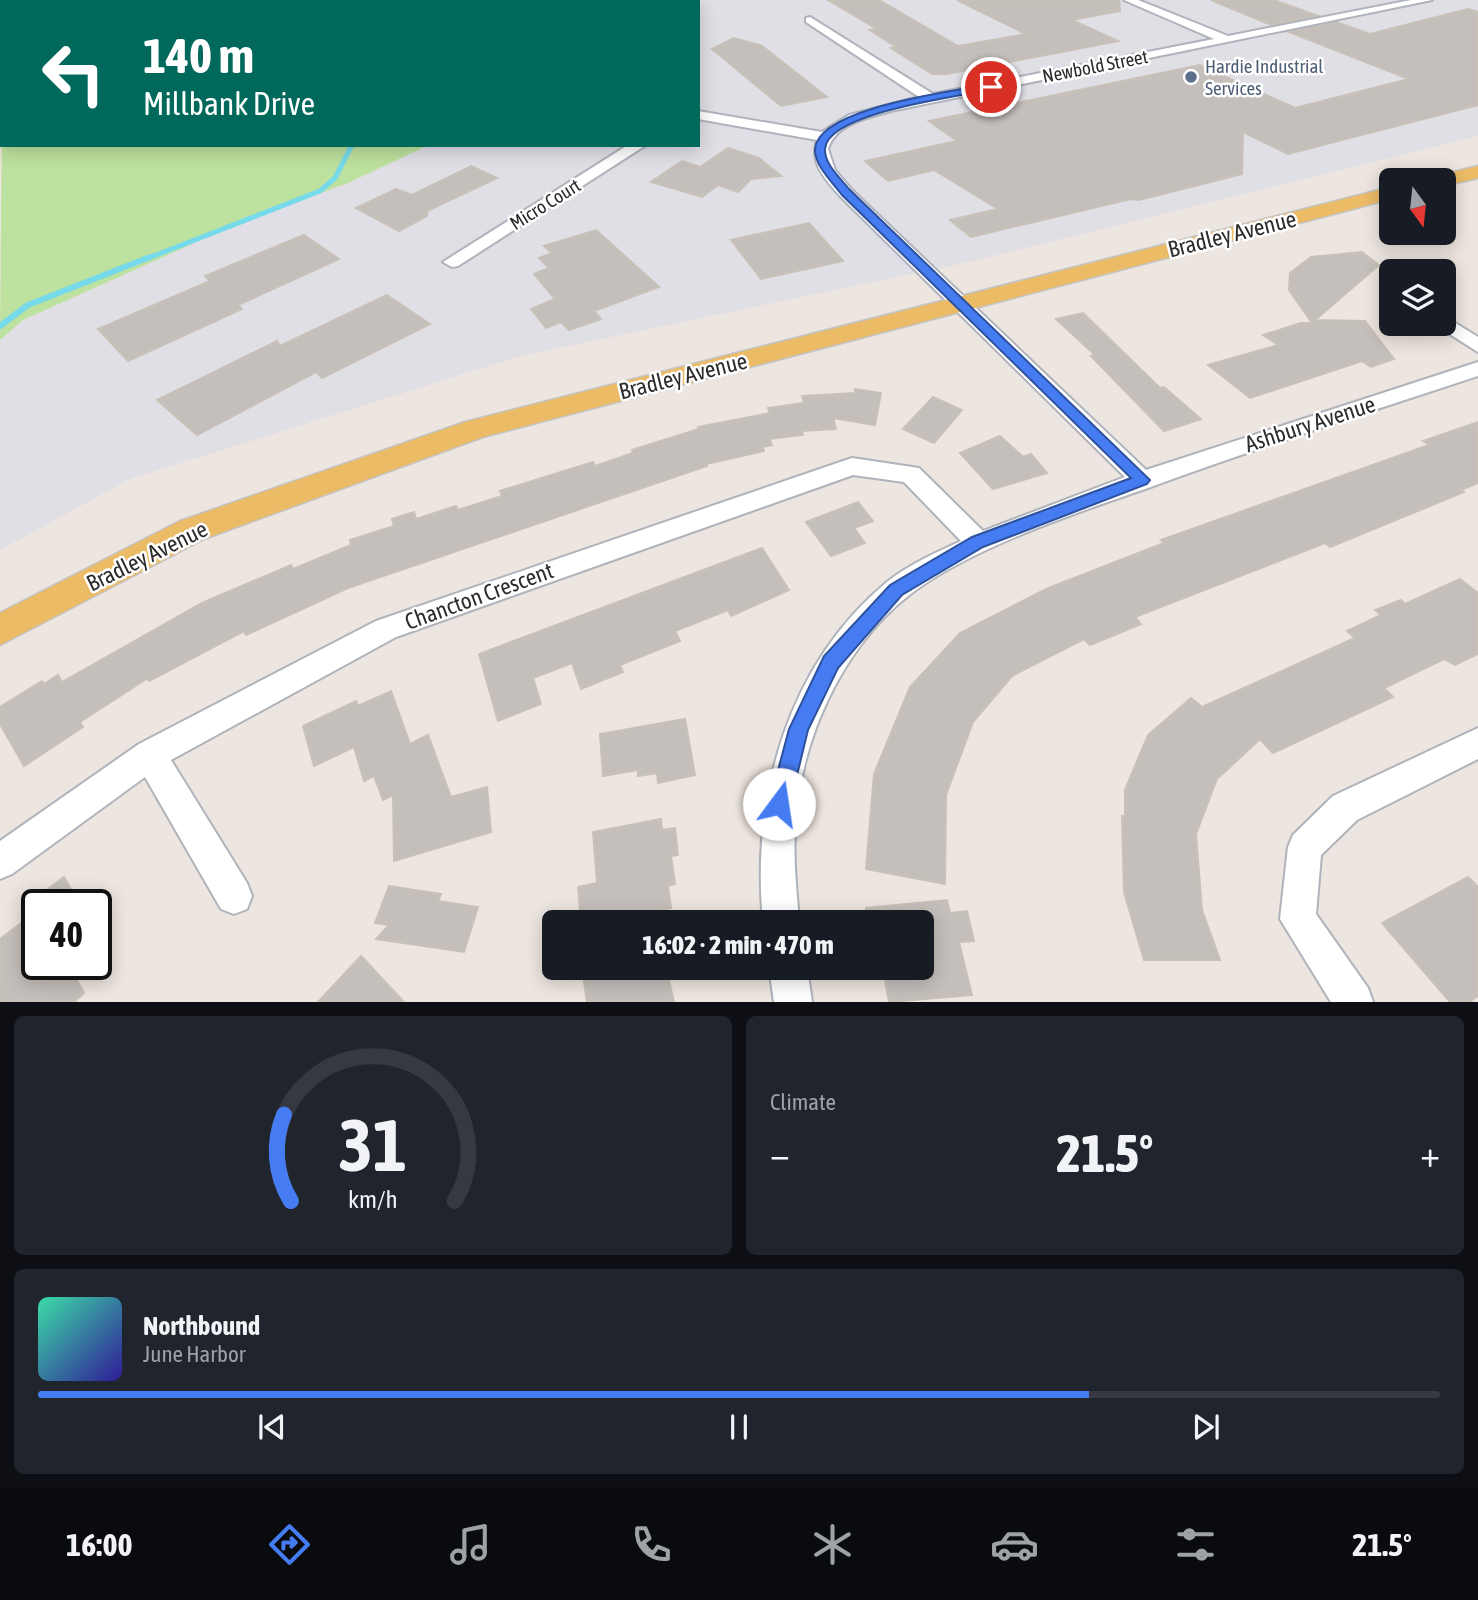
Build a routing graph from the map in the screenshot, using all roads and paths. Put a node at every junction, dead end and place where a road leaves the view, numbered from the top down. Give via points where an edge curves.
1 (1129, 0) edge
2 (1427, 0) edge
3 (810, 20) dead end
4 (1227, 40) junction
5 (931, 99) junction
6 (700, 115) edge
7 (825, 137) junction
8 (636, 147) edge
9 (1478, 172) edge
10 (1456, 177) edge
11 (1379, 196) edge
12 (452, 262) dead end
13 (961, 304) junction
14 (1456, 331) edge
15 (1478, 346) edge
16 (1478, 369) edge
17 (1142, 480) junction
18 (978, 542) junction
19 (0, 630) edge
20 (1478, 743) edge
21 (150, 755) junction
22 (0, 862) edge
23 (234, 896) dead end
24 (779, 910) edge
25 (790, 980) edge
26 (793, 1002) edge
27 (1354, 1002) edge

1 - 4 street
2 - 4 street, Newbold Street
3 - 5 street
4 - 5 street, Newbold Street
5 - 7 street, Newbold Street via 855,118
6 - 7 street
7 - 13 street via 820,148 828,170 846,193
8 - 12 street, Micro Court
9 - 10 main road
11 - 13 main road, Bradley Avenue
13 - 17 street
13 - 19 main road, Bradley Avenue via 475,429 192,530
14 - 15 street
16 - 17 street, Ashbury Avenue
17 - 18 street, Ashbury Avenue
18 - 21 street, Chancton Crescent via 911,474 852,466 386,629
18 - 24 street, Ashbury Avenue via 896,590 831,662 799,729 779,804
20 - 27 street via 1345,808 1305,847 1298,919
21 - 22 street, Chancton Crescent
21 - 23 street
25 - 26 street

